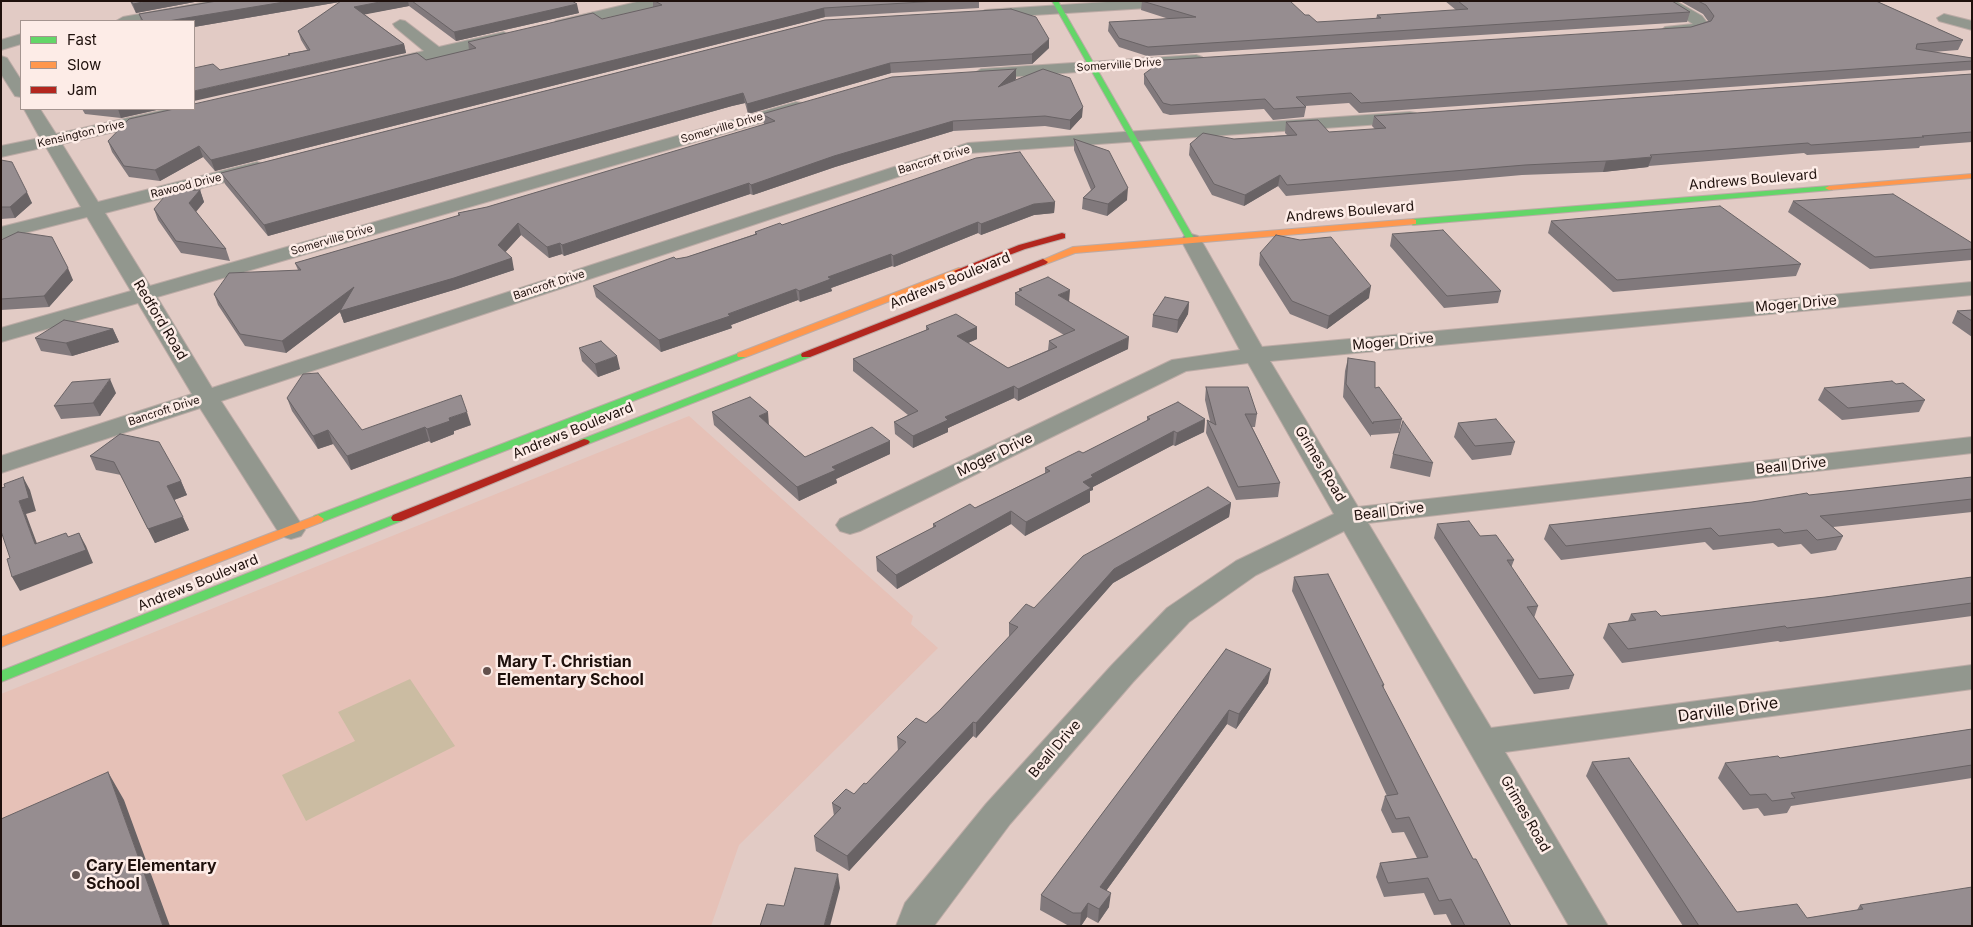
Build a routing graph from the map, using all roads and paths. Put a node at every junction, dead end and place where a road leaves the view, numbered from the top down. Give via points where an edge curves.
1 (240, 1) edge
2 (598, 1) edge
3 (661, 1) edge
4 (1196, 1) edge
5 (1666, 1) edge
6 (1057, 5) edge
7 (615, 12) junction
8 (972, 14) edge
9 (1944, 18) dead end
10 (129, 20) edge
11 (400, 24) dead end
12 (1972, 26) edge
13 (549, 27) edge
14 (1648, 31) edge
15 (521, 33) edge
16 (20, 39) edge
17 (1, 45) edge
18 (436, 53) junction
19 (1211, 59) edge
20 (1092, 66) junction
21 (4, 68) edge
22 (368, 68) edge
23 (968, 75) edge
24 (20, 91) edge
25 (814, 102) edge
26 (33, 110) edge
27 (187, 110) edge
28 (1428, 116) edge
29 (1131, 136) junction
30 (51, 140) junction
31 (1, 152) edge
32 (276, 163) edge
33 (1972, 176) edge
34 (93, 210) junction
35 (1184, 229) junction
36 (1, 233) edge
37 (1071, 235) dead end
38 (1972, 288) edge
39 (144, 294) junction
40 (1, 335) edge
41 (1255, 355) junction
42 (206, 397) junction
43 (1972, 445) edge
44 (1, 465) edge
45 (1351, 516) junction
46 (850, 525) dead end
47 (291, 530) junction
48 (1, 642) edge
49 (1, 677) edge
50 (1972, 677) edge
51 (1484, 742) junction
52 (915, 926) edge
53 (1589, 926) edge

1 - 10 street
2 - 7 street
3 - 7 street
4 - 6 street
5 - 14 street via 1697,19 1702,26
6 - 8 street
6 - 20 street, Grimes Road
7 - 13 street
9 - 12 street
11 - 18 street
15 - 18 street
16 - 17 street
18 - 22 street
19 - 20 street, Somerville Drive
20 - 23 street, Somerville Drive
20 - 29 street, Grimes Road
21 - 24 street
25 - 39 street, Somerville Drive
26 - 30 street, Redford Road
27 - 30 street, Kensington Drive
28 - 29 street, Bancroft Drive
29 - 35 street, Grimes Road
29 - 42 street, Bancroft Drive via 968,148
30 - 31 street, Kensington Drive
30 - 34 street, Redford Road
32 - 34 street, Rawood Drive
33 - 35 street, Andrews Boulevard
34 - 36 street, Rawood Drive
34 - 39 street, Redford Road
35 - 41 street, Grimes Road
35 - 49 street, Andrews Boulevard via 1056,255
37 - 47 street, Andrews Boulevard via 1052,237 1022,247
38 - 41 street, Moger Drive
39 - 40 street, Somerville Drive
39 - 42 street, Redford Road
41 - 45 street, Grimes Road
41 - 46 street, Moger Drive via 1180,365
42 - 44 street, Bancroft Drive
42 - 47 street, Redford Road
43 - 45 street, Beall Drive
45 - 51 street, Grimes Road
45 - 52 street, Beall Drive via 1246,568 1178,615 998,814 918,915
47 - 48 street, Andrews Boulevard
50 - 51 street, Darville Drive
51 - 53 street, Grimes Road

